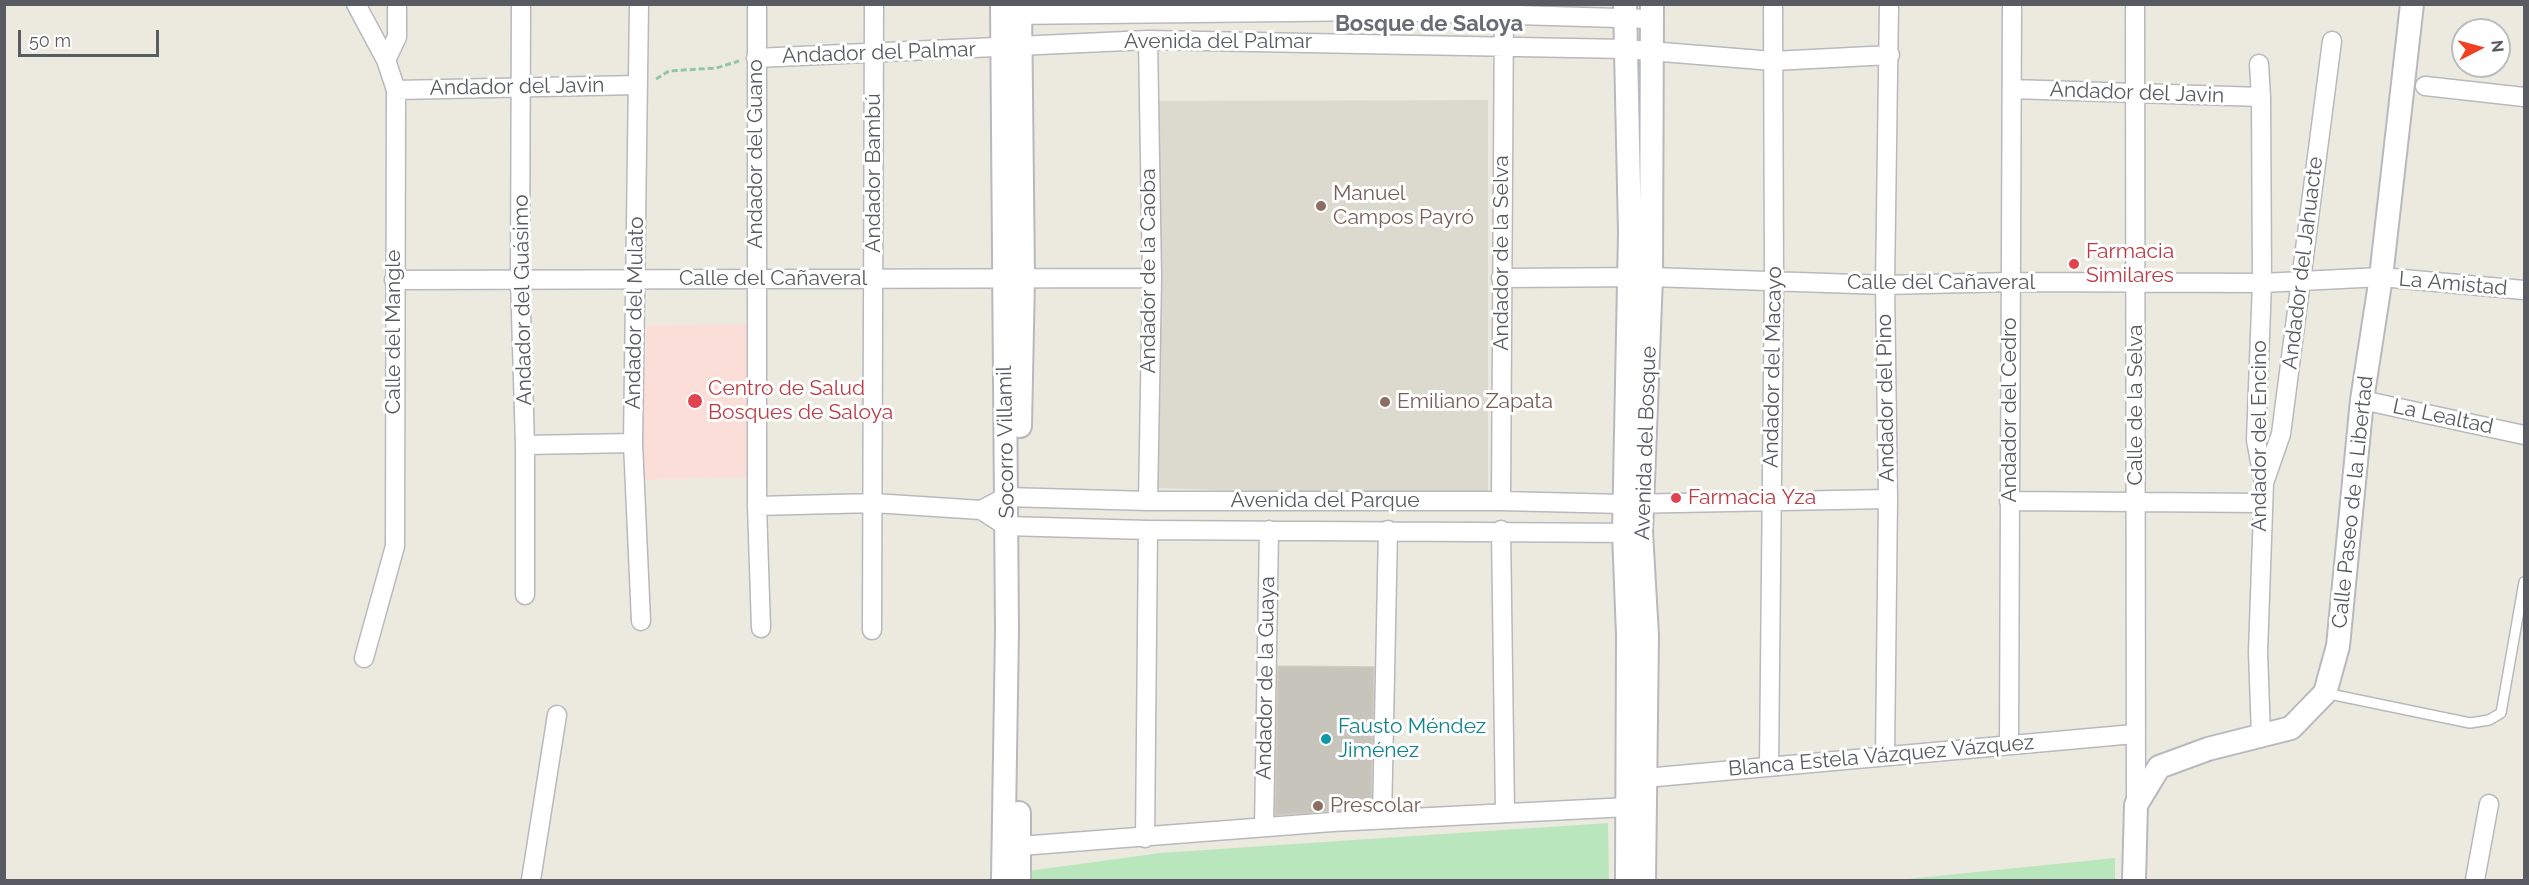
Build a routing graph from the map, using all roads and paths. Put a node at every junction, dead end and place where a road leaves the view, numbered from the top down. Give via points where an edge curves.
1 (356, 4) edge
2 (398, 4) edge
3 (521, 4) edge
4 (639, 4) edge
5 (757, 4) edge
6 (874, 4) edge
7 (1773, 4) edge
8 (1889, 4) edge
9 (2012, 4) edge
10 (2135, 4) edge
11 (2412, 4) edge
12 (1262, 8) edge
13 (1382, 8) edge
14 (1011, 9) edge
15 (1147, 9) edge
16 (1504, 11) edge
17 (1625, 12) edge
18 (1652, 12) edge
19 (1148, 40) junction
20 (2332, 41) dead end
21 (1383, 43) junction
22 (1504, 45) junction
23 (1011, 47) junction
24 (1625, 49) junction
25 (1650, 51) junction
26 (873, 54) junction
27 (1890, 54) junction
28 (756, 58) junction
29 (386, 60) junction
30 (1773, 61) junction
31 (2259, 64) dead end
32 (638, 85) junction
33 (2426, 86) dead end
34 (522, 87) junction
35 (2012, 89) junction
36 (396, 90) junction
37 (2135, 94) junction
38 (2261, 97) junction
39 (2524, 97) edge
40 (1640, 276) junction
41 (2381, 277) junction
42 (875, 278) junction
43 (1014, 278) junction
44 (1152, 278) junction
45 (1501, 278) junction
46 (634, 279) junction
47 (756, 279) junction
48 (394, 280) junction
49 (520, 280) junction
50 (1774, 280) junction
51 (2302, 281) junction
52 (2010, 282) junction
53 (2262, 283) junction
54 (1884, 285) junction
55 (2135, 285) junction
56 (2524, 290) edge
57 (2362, 400) junction
58 (2524, 435) edge
59 (633, 443) junction
60 (525, 445) junction
61 (2264, 483) junction
62 (1012, 497) junction
63 (1888, 499) junction
64 (1148, 501) junction
65 (1501, 501) junction
66 (1772, 501) junction
67 (2009, 501) junction
68 (2136, 502) junction
69 (2262, 502) junction
70 (874, 503) junction
71 (1634, 504) junction
72 (757, 506) junction
73 (981, 510) junction
74 (1012, 526) junction
75 (1148, 530) junction
76 (1269, 530) junction
77 (1388, 530) junction
78 (1501, 530) junction
79 (1632, 533) junction
80 (2524, 582) edge
81 (525, 595) dead end
82 (641, 621) dead end
83 (761, 628) dead end
84 (872, 630) dead end
85 (364, 658) dead end
86 (2325, 693) junction
87 (557, 715) dead end
88 (2134, 734) junction
89 (2261, 735) junction
90 (2009, 744) junction
91 (1885, 755) junction
92 (1769, 766) junction
93 (1637, 779) junction
94 (2489, 804) dead end
95 (2136, 805) junction
96 (1628, 807) junction
97 (1505, 812) junction
98 (1382, 819) junction
99 (1264, 826) junction
100 (1145, 838) junction
101 (1012, 847) junction
102 (531, 880) edge
103 (1003, 880) edge
104 (1019, 880) edge
105 (1627, 880) edge
106 (1644, 880) edge
107 (2134, 880) edge
108 (2475, 880) edge

1 - 29 street, Calle del Mangle
2 - 29 street via 397,37
3 - 34 street, Andador del Guásimo
4 - 32 street, Andador del Mulato
5 - 28 street, Andador del Guano
6 - 26 street, Andador Bambú
7 - 30 street, Andador del Macayo
8 - 27 street, Andador del Pino
9 - 35 street, Andador del Cedro
10 - 37 street, Calle de la Selva
11 - 41 street, Calle Paseo de la Libertad
12 - 13 street, Avenida del Palmar
12 - 15 street, Avenida del Palmar
13 - 16 street, Avenida del Palmar
13 - 21 street
14 - 15 street, Avenida del Palmar
14 - 23 street, Socorro Villamil
16 - 17 street, Avenida del Palmar
16 - 22 street, Andador de la Selva
17 - 18 street, Avenida del Palmar
17 - 24 street, Avenida del Bosque
18 - 25 street, Avenida del Bosque
19 - 21 street, Avenida del Palmar
19 - 23 street, Avenida del Palmar
19 - 44 street, Andador de la Caoba
20 - 51 street, Andador del Jahuacte
21 - 22 street, Avenida del Palmar
22 - 24 street, Avenida del Palmar
22 - 45 street, Andador de la Selva
23 - 26 street, Andador del Palmar
23 - 43 street, Socorro Villamil
24 - 25 street, Avenida del Palmar
24 - 40 street, Avenida del Bosque
25 - 30 street
25 - 40 street, Avenida del Bosque
26 - 28 street, Andador del Palmar
26 - 42 street, Andador Bambú
27 - 30 street
27 - 54 street, Andador del Pino
28 - 32 path via 716,68 669,71
28 - 47 street, Andador del Guano
29 - 36 street, Calle del Mangle
30 - 50 street, Andador del Macayo
31 - 38 street, Andador del Encino
32 - 34 street, Andador del Javin
32 - 46 street, Andador del Mulato
33 - 39 street
34 - 36 street, Andador del Javin
34 - 49 street, Andador del Guásimo
35 - 37 street, Andador del Javin
35 - 52 street, Andador del Cedro
36 - 48 street, Calle del Mangle
37 - 38 street, Andador del Javin
37 - 55 street, Calle de la Selva
38 - 53 street, Andador del Encino
40 - 45 street, Calle del Cañaveral
40 - 50 street, Calle del Cañaveral
40 - 71 street, Avenida del Bosque
41 - 51 street, Calle del Cañaveral
41 - 56 street, La Amistad
41 - 57 street, Calle Paseo de la Libertad
42 - 43 street, Calle del Cañaveral
42 - 47 street, Calle del Cañaveral
42 - 70 street, Andador Bambú
43 - 44 street, Calle del Cañaveral
43 - 62 street, Socorro Villamil
44 - 64 street, Andador de la Caoba
45 - 65 street, Andador de la Selva
46 - 47 street, Calle del Cañaveral
46 - 49 street, Calle del Cañaveral
46 - 59 street, Andador del Mulato
47 - 72 street, Andador del Guano
48 - 49 street, Calle del Cañaveral
48 - 85 street, Calle del Mangle via 395,546
49 - 60 street, Andador del Guásimo
50 - 54 street, Calle del Cañaveral
50 - 66 street, Andador del Macayo
51 - 53 street, Calle del Cañaveral
51 - 61 street, Andador del Jahuacte via 2281,434
52 - 54 street, Calle del Cañaveral
52 - 55 street, Calle del Cañaveral
52 - 67 street, Andador del Cedro
53 - 55 street, Calle del Cañaveral
53 - 61 street, Andador del Encino via 2256,440
54 - 63 street, Andador del Pino
55 - 68 street, Calle de la Selva
57 - 58 street, La Lealtad
57 - 86 street, Calle Paseo de la Libertad via 2338,646
59 - 60 street
59 - 82 street, Andador del Mulato
60 - 81 street, Andador del Guásimo
61 - 69 street, Andador del Encino
62 - 64 street, Avenida del Parque
62 - 73 street
62 - 74 street, Socorro Villamil
63 - 66 street, Avenida del Parque
63 - 91 street, Andador del Pino
64 - 65 street, Avenida del Parque
65 - 71 street, Avenida del Parque
66 - 71 street, Avenida del Parque
66 - 92 street, Andador del Macayo
67 - 68 street
67 - 90 street, Andador del Cedro
68 - 69 street
68 - 88 street, Calle de la Selva
69 - 89 street, Andador del Encino via 2258,652
70 - 72 street
70 - 73 street
70 - 84 street, Andador Bambú
71 - 79 street, Avenida del Bosque
72 - 83 street, Andador del Guano
73 - 74 street
74 - 75 street, Avenida del Parque
74 - 101 street, Socorro Villamil
75 - 76 street, Avenida del Parque
75 - 100 street
76 - 77 street, Avenida del Parque
76 - 99 street, Andador de la Guaya
77 - 78 street, Avenida del Parque
77 - 98 street
78 - 79 street, Avenida del Parque
78 - 97 street
79 - 93 street, Avenida del Bosque via 1647,636
80 - 86 lane via 2501,713 2489,720 2470,723
86 - 89 street, Calle Paseo de la Libertad via 2291,728
87 - 102 street
88 - 90 street, Blanca Estela Vázquez Vázquez
88 - 95 street, Calle de la Selva
89 - 95 street, Calle Paseo de la Libertad via 2159,767
90 - 91 street, Blanca Estela Vázquez Vázquez
91 - 92 street, Blanca Estela Vázquez Vázquez
92 - 93 street, Blanca Estela Vázquez Vázquez
93 - 96 street, Avenida del Bosque
93 - 106 street, Avenida del Bosque
94 - 108 street
95 - 107 street, Calle Paseo de la Libertad
96 - 97 street
96 - 105 street, Avenida del Bosque
97 - 98 street
98 - 99 street
99 - 100 street
100 - 101 street
101 - 103 street, Socorro Villamil
101 - 104 street, Socorro Villamil

